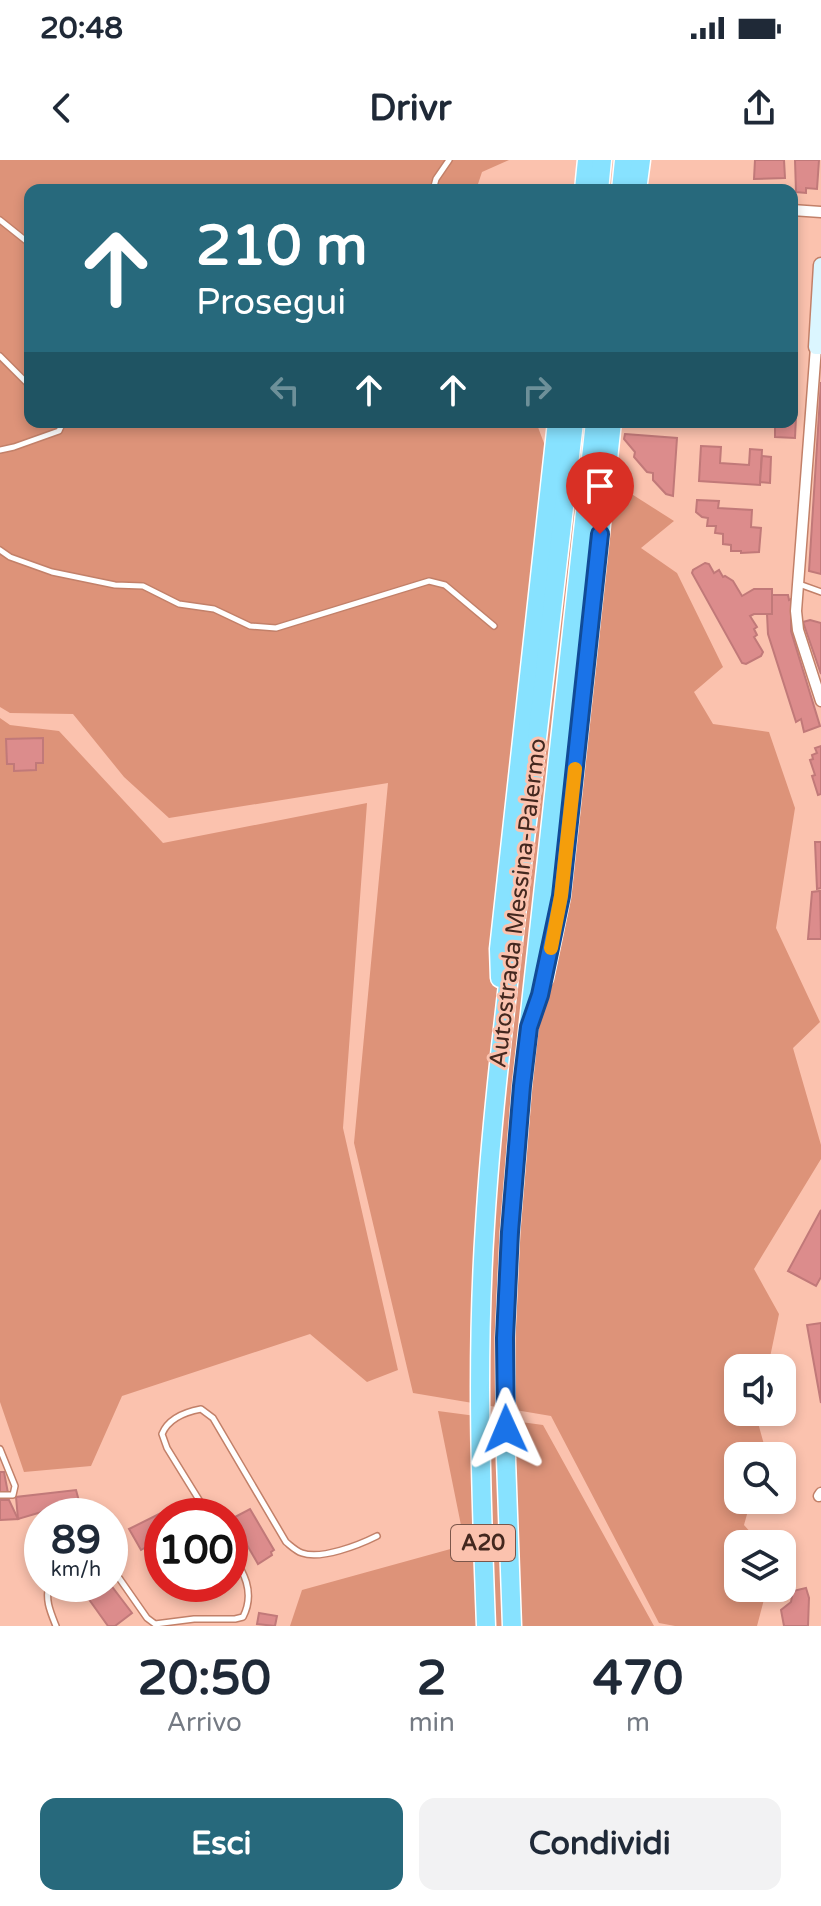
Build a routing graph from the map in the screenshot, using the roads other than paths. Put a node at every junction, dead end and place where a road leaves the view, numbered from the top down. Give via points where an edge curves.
1 (449, 160) edge
2 (587, 160) edge
3 (602, 160) edge
4 (624, 160) edge
5 (641, 160) edge
6 (435, 184) edge
7 (585, 184) edge
8 (600, 184) edge
9 (622, 184) edge
10 (638, 184) edge
11 (798, 210) edge
12 (821, 212) edge
13 (0, 220) edge
14 (24, 239) edge
15 (821, 265) edge
16 (819, 347) edge
17 (0, 356) edge
18 (24, 380) edge
19 (60, 428) edge
20 (556, 428) edge
21 (573, 428) edge
22 (594, 428) edge
23 (611, 428) edge
24 (0, 450) edge
25 (0, 550) edge
26 (798, 583) junction
27 (821, 592) edge
28 (494, 626) dead end
29 (821, 701) edge
30 (503, 1024) junction
31 (529, 1027) junction
32 (0, 1449) edge
33 (0, 1495) edge
34 (198, 1498) edge
35 (377, 1536) dead end
36 (128, 1591) edge
37 (47, 1602) edge
38 (247, 1602) edge
39 (56, 1626) edge
40 (486, 1626) edge
41 (512, 1626) edge

1 - 6 lane
2 - 7 highway
3 - 8 highway
4 - 9 highway
5 - 10 highway
11 - 12 street
13 - 14 lane
15 - 16 main road
16 - 26 street
17 - 18 lane
19 - 24 lane
20 - 30 highway via 499,949
21 - 30 highway, Autostrada Messina-Palermo / A20
22 - 31 highway, Autostrada Messina-Palermo / A20
23 - 31 highway via 559,911
25 - 28 lane via 52,572 143,586 179,604 214,609 250,626 276,628 429,581 445,585
26 - 27 lane
26 - 29 street via 798,630
30 - 40 highway, Autostrada Messina-Palermo / A20 via 485,1226 480,1385
31 - 41 highway, Autostrada Messina-Palermo / A20 via 505,1338
32 - 33 lane via 15,1486 13,1495
34 - 35 lane via 162,1434 175,1419 201,1409 213,1418 293,1548 324,1554
36 - 38 lane via 155,1624 235,1619 243,1617
37 - 39 lane

